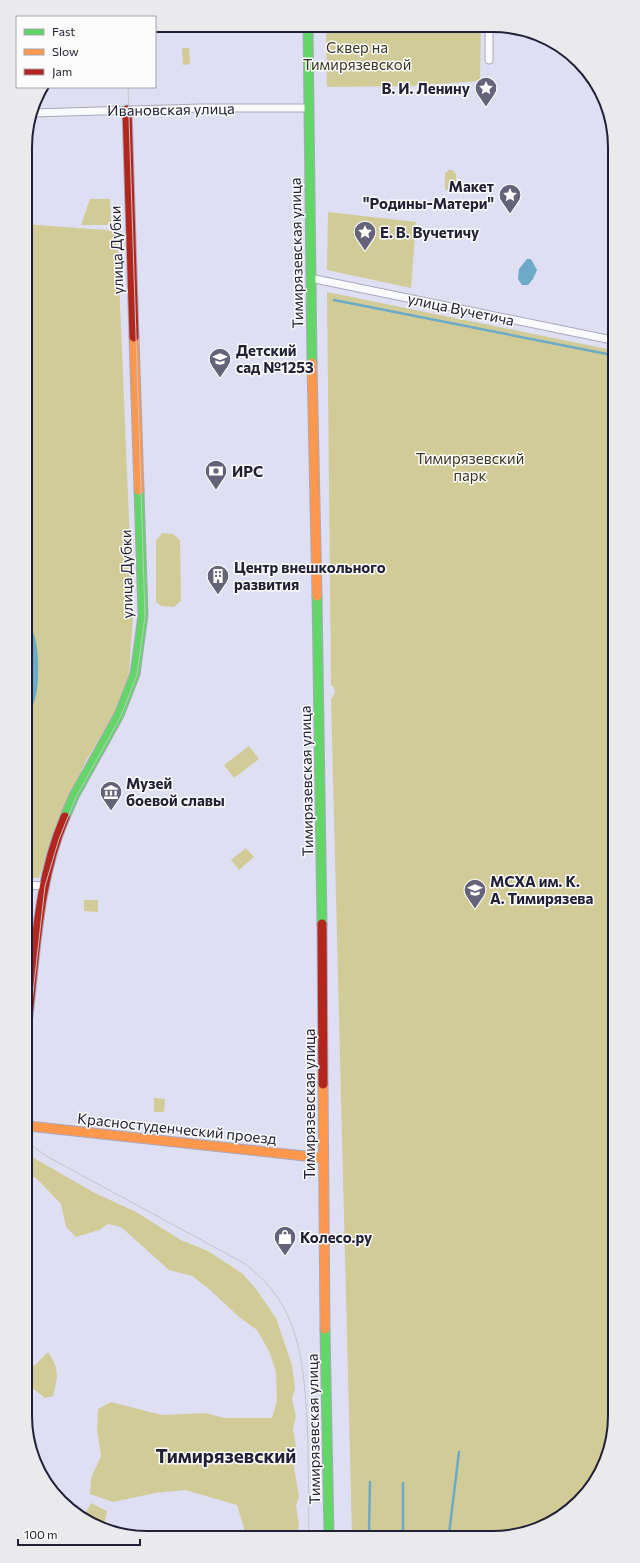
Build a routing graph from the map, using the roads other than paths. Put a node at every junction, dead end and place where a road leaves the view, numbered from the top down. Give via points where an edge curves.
1 (308, 32) edge
2 (489, 32) edge
3 (489, 60) dead end
4 (309, 108) junction
5 (127, 110) junction
6 (37, 113) edge
7 (310, 278) junction
8 (608, 339) edge
9 (32, 885) edge
10 (43, 886) junction
11 (32, 981) edge
12 (32, 1126) edge
13 (323, 1158) junction
14 (329, 1531) edge

1 - 4 main road, Тимирязевская улица
2 - 3 street
4 - 5 street, Ивановская улица
4 - 7 main road, Тимирязевская улица
5 - 6 street, Ивановская улица
5 - 10 main road, улица Дубки via 143,615 135,674 119,714 74,796 56,838
7 - 8 street, улица Вучетича
7 - 13 main road, Тимирязевская улица via 320,746
9 - 10 street
10 - 11 main road, улица Дубки
12 - 13 main road, Красностуденческий проезд
13 - 14 main road, Тимирязевская улица

